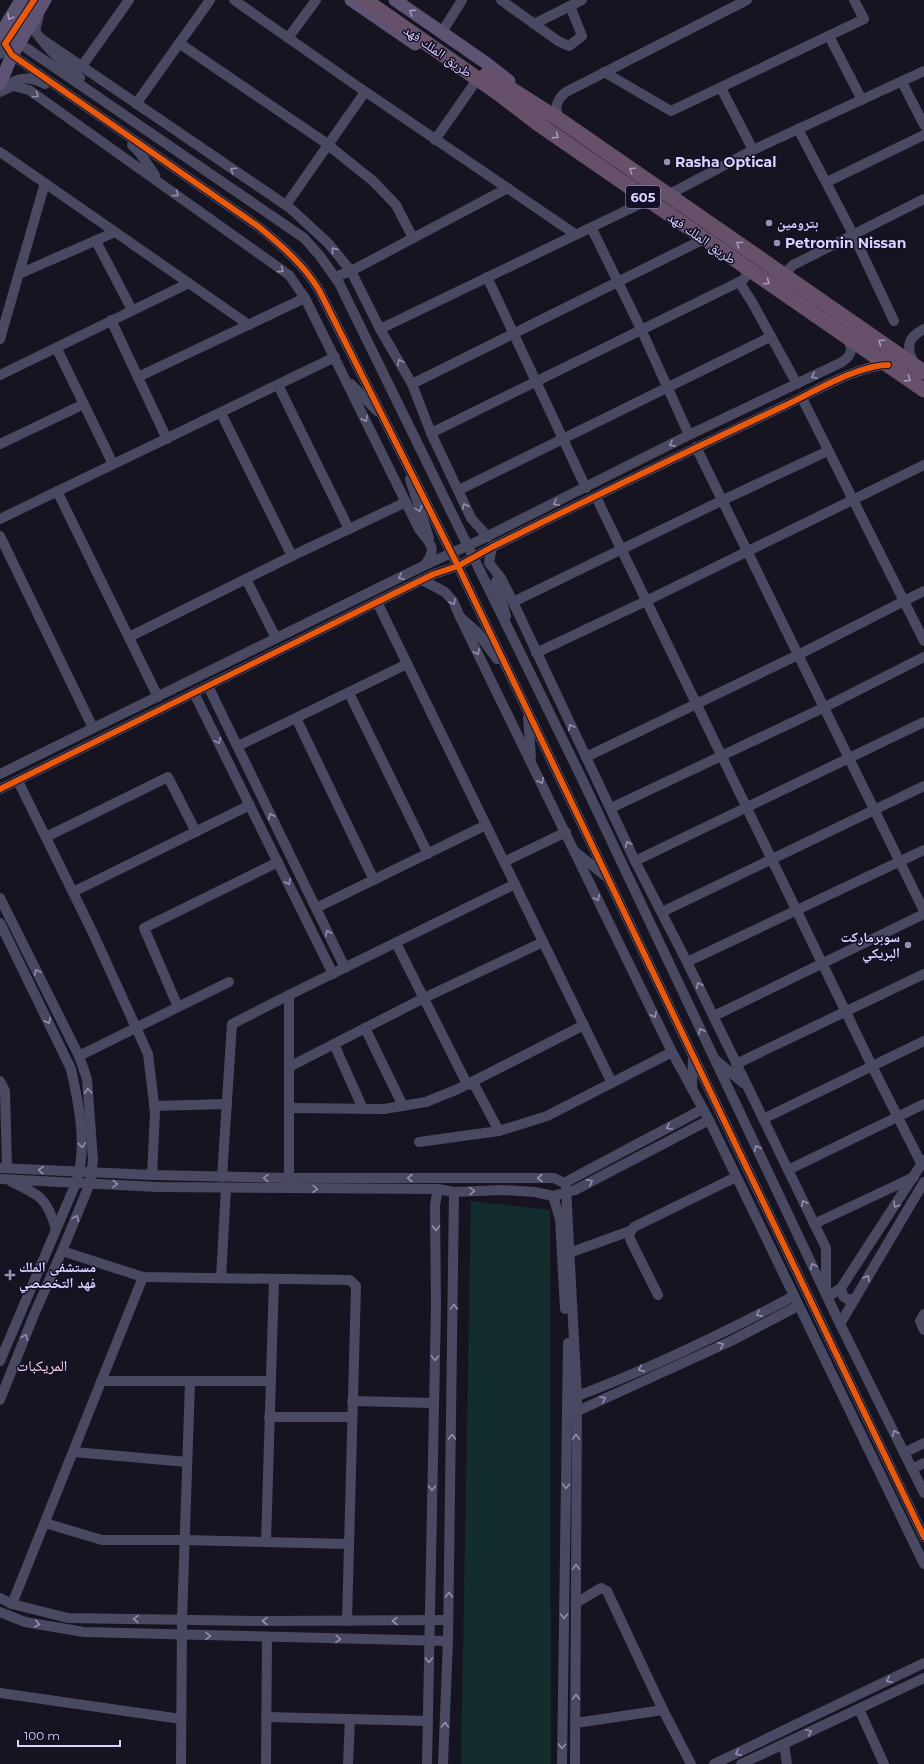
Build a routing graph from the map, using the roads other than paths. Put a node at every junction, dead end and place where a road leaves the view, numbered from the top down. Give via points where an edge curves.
1 (21, 0) edge
2 (129, 0) edge
3 (210, 0) edge
4 (234, 0) edge
5 (316, 0) edge
6 (351, 0) edge
7 (365, 0) edge
8 (378, 0) edge
9 (395, 0) edge
10 (462, 0) edge
11 (501, 0) edge
12 (582, 0) edge
13 (748, 0) edge
14 (854, 0) edge
15 (40, 2) edge
16 (570, 6) junction
17 (534, 24) junction
18 (442, 32) junction
19 (830, 36) junction
20 (40, 38) junction
21 (288, 38) junction
22 (19, 43) junction
23 (179, 44) junction
24 (4, 47) edge
25 (82, 66) junction
26 (924, 71) edge
27 (604, 72) junction
28 (902, 82) junction
29 (0, 84) edge
30 (474, 84) junction
31 (721, 88) junction
32 (0, 92) edge
33 (366, 92) junction
34 (72, 97) junction
35 (862, 100) junction
36 (107, 102) junction
37 (533, 102) junction
38 (136, 104) junction
39 (560, 120) junction
40 (537, 123) junction
41 (924, 125) edge
42 (112, 126) junction
43 (798, 129) junction
44 (924, 135) edge
45 (436, 140) junction
46 (329, 145) junction
47 (200, 147) junction
48 (753, 150) junction
49 (0, 152) edge
50 (216, 178) junction
51 (158, 181) junction
52 (827, 182) junction
53 (45, 184) junction
54 (508, 188) junction
55 (668, 195) junction
56 (924, 199) edge
57 (648, 200) junction
58 (286, 205) junction
59 (592, 228) junction
60 (115, 232) junction
61 (575, 234) junction
62 (853, 234) junction
63 (413, 238) junction
64 (704, 238) junction
65 (96, 241) junction
66 (320, 256) junction
67 (749, 270) junction
68 (351, 271) junction
69 (19, 274) junction
70 (340, 275) junction
71 (783, 275) junction
72 (487, 277) junction
73 (618, 281) junction
74 (739, 282) junction
75 (189, 283) junction
76 (364, 296) junction
77 (305, 298) junction
78 (132, 310) junction
79 (111, 320) junction
80 (894, 321) dead end
81 (249, 325) junction
82 (380, 328) junction
83 (641, 329) junction
84 (924, 329) edge
85 (513, 332) junction
86 (842, 333) junction
87 (770, 337) junction
88 (0, 339) edge
89 (57, 349) junction
90 (334, 357) junction
91 (840, 363) junction
92 (888, 365) junction
93 (920, 370) edge
94 (0, 375) edge
95 (344, 376) junction
96 (138, 377) junction
97 (846, 377) junction
98 (536, 381) junction
99 (412, 384) junction
100 (797, 384) junction
101 (278, 385) junction
102 (668, 387) junction
103 (924, 390) edge
104 (802, 398) junction
105 (84, 404) junction
106 (220, 413) junction
107 (384, 419) junction
108 (431, 433) junction
109 (689, 435) junction
110 (167, 438) junction
111 (564, 439) junction
112 (0, 444) edge
113 (696, 447) junction
114 (828, 451) junction
115 (404, 458) junction
116 (113, 464) junction
117 (924, 465) edge
118 (448, 469) junction
119 (586, 488) junction
120 (459, 490) junction
121 (58, 491) junction
122 (596, 496) junction
123 (446, 500) junction
124 (722, 500) junction
125 (853, 500) junction
126 (406, 502) junction
127 (0, 519) edge
128 (349, 529) junction
129 (0, 536) edge
130 (488, 537) junction
131 (468, 545) junction
132 (432, 547) junction
133 (492, 547) junction
134 (622, 548) junction
135 (747, 552) junction
136 (452, 554) junction
137 (292, 556) junction
138 (474, 558) junction
139 (489, 563) junction
140 (425, 566) junction
141 (458, 566) junction
142 (246, 579) junction
143 (422, 580) junction
144 (924, 591) edge
145 (646, 601) junction
146 (903, 601) junction
147 (377, 602) junction
148 (513, 602) junction
149 (460, 617) junction
150 (129, 637) junction
151 (511, 637) junction
152 (276, 638) junction
153 (924, 641) edge
154 (536, 653) junction
155 (798, 655) junction
156 (924, 657) edge
157 (407, 664) junction
158 (511, 677) junction
159 (208, 686) junction
160 (536, 687) junction
161 (194, 693) junction
162 (348, 693) junction
163 (158, 696) junction
164 (213, 697) junction
165 (696, 704) junction
166 (562, 707) junction
167 (825, 707) junction
168 (527, 711) junction
169 (296, 718) junction
170 (924, 722) edge
171 (209, 724) junction
172 (93, 728) junction
173 (238, 746) junction
174 (722, 756) junction
175 (586, 757) junction
176 (849, 758) junction
177 (532, 764) junction
178 (0, 774) edge
179 (18, 781) junction
180 (924, 786) edge
181 (0, 788) edge
182 (250, 805) junction
183 (611, 808) junction
184 (747, 808) junction
185 (875, 809) junction
186 (486, 825) junction
187 (196, 832) junction
188 (566, 832) junction
189 (46, 837) junction
190 (924, 850) edge
191 (574, 851) junction
192 (428, 854) junction
193 (635, 860) junction
194 (772, 860) junction
195 (278, 862) junction
196 (504, 862) junction
197 (901, 862) junction
198 (608, 878) junction
199 (374, 880) junction
200 (646, 882) junction
201 (515, 884) junction
202 (73, 892) junction
203 (0, 898) edge
204 (316, 908) junction
205 (796, 910) junction
206 (662, 912) junction
207 (924, 913) edge
208 (650, 922) junction
209 (0, 923) edge
210 (543, 942) junction
211 (396, 943) junction
212 (688, 962) junction
213 (823, 963) junction
214 (345, 968) junction
215 (333, 974) junction
216 (924, 974) edge
217 (229, 982) dead end
218 (289, 995) junction
219 (424, 998) junction
220 (178, 1007) junction
221 (846, 1013) junction
222 (714, 1016) junction
223 (584, 1025) junction
224 (136, 1028) junction
225 (365, 1028) junction
226 (924, 1041) edge
227 (334, 1044) junction
228 (672, 1052) junction
229 (693, 1055) junction
230 (79, 1056) junction
231 (714, 1058) junction
232 (736, 1064) junction
233 (872, 1066) junction
234 (289, 1067) junction
235 (0, 1081) edge
236 (612, 1083) junction
237 (467, 1084) junction
238 (748, 1087) junction
239 (3, 1091) edge
240 (692, 1092) junction
241 (227, 1104) junction
242 (924, 1104) edge
243 (154, 1106) junction
244 (403, 1106) junction
245 (289, 1108) junction
246 (363, 1109) junction
247 (703, 1109) junction
248 (896, 1116) junction
249 (763, 1119) junction
250 (709, 1120) junction
251 (498, 1131) junction
252 (419, 1142) dead end
253 (923, 1163) edge
254 (3, 1168) edge
255 (788, 1170) junction
256 (80, 1172) junction
257 (92, 1173) junction
258 (152, 1175) junction
259 (914, 1176) junction
260 (222, 1177) junction
261 (736, 1177) junction
262 (289, 1178) junction
263 (3, 1179) edge
264 (924, 1182) edge
265 (76, 1183) junction
266 (90, 1183) junction
267 (564, 1183) junction
268 (226, 1188) junction
269 (438, 1189) junction
270 (454, 1192) junction
271 (567, 1193) junction
272 (553, 1196) junction
273 (814, 1224) junction
274 (56, 1229) junction
275 (630, 1231) junction
276 (62, 1251) junction
277 (570, 1253) junction
278 (143, 1277) junction
279 (221, 1278) junction
280 (274, 1279) junction
281 (34, 1281) junction
282 (841, 1288) junction
283 (826, 1293) junction
284 (658, 1295) dead end
285 (794, 1296) junction
286 (809, 1298) junction
287 (855, 1299) junction
288 (798, 1306) junction
289 (924, 1314) edge
290 (33, 1317) junction
291 (840, 1324) junction
292 (809, 1329) junction
293 (924, 1330) edge
294 (0, 1361) edge
295 (101, 1380) junction
296 (270, 1381) junction
297 (190, 1382) junction
298 (572, 1398) junction
299 (0, 1400) edge
300 (352, 1401) junction
301 (434, 1403) junction
302 (572, 1414) junction
303 (269, 1417) junction
304 (352, 1417) junction
305 (924, 1442) edge
306 (74, 1452) junction
307 (904, 1453) junction
308 (187, 1462) junction
309 (924, 1463) edge
310 (912, 1469) junction
311 (924, 1493) edge
312 (45, 1523) junction
313 (910, 1536) junction
314 (924, 1537) edge
315 (184, 1540) junction
316 (266, 1542) junction
317 (348, 1544) junction
318 (924, 1546) edge
319 (924, 1564) edge
320 (0, 1598) edge
321 (576, 1603) junction
322 (12, 1604) junction
323 (0, 1612) edge
324 (182, 1619) junction
325 (448, 1620) junction
326 (347, 1621) junction
327 (430, 1621) junction
328 (183, 1635) junction
329 (267, 1638) junction
330 (429, 1641) junction
331 (448, 1641) junction
332 (924, 1660) edge
333 (924, 1664) edge
334 (905, 1673) junction
335 (924, 1679) edge
336 (0, 1694) edge
337 (663, 1710) junction
338 (859, 1710) junction
339 (266, 1717) junction
340 (181, 1719) junction
341 (350, 1719) junction
342 (428, 1721) junction
343 (576, 1722) junction
344 (784, 1744) junction
345 (180, 1764) edge
346 (266, 1764) edge
347 (348, 1764) edge
348 (427, 1764) edge
349 (443, 1764) edge
350 (562, 1764) edge
351 (574, 1764) edge
352 (691, 1764) edge
353 (714, 1764) edge
354 (741, 1764) edge
355 (787, 1764) edge
356 (884, 1764) edge

1 -> 24 main road
2 - 25 street
3 - 23 street
4 - 21 street
5 - 21 street
6 - 30 main road
7 - 40 highway, طريق الملك فهد / 605
8 - 37 highway, طريق الملك فهد / 605 via 484,73
18 -> 9 main road
10 - 18 street
11 - 17 street
12 - 16 street
13 - 27 street
14 - 19 street via 864,19
15 - 20 street via 35,31
15 - 22 main road
15 - 24 street
16 - 17 street
16 - 17 street via 582,36 569,46
18 - 37 main road via 486,63
19 - 31 street
19 - 35 street
20 - 25 street
20 - 36 street via 47,48
21 - 33 street
22 - 24 main road
22 - 36 street
23 - 38 street
23 - 46 street
24 - 29 main road
24 - 34 street
25 - 38 street
26 - 28 street
27 - 31 street via 671,111
27 - 39 street via 562,95 555,111
28 - 35 street
28 - 41 street
30 - 40 main road
30 - 45 street
31 - 48 street
32 - 34 street via 20,78 33,78
32 -> 51 street via 13,86 29,90
33 - 45 street
33 - 46 street
34 - 42 street
35 - 43 street
36 - 50 street
37 - 39 highway, طريق الملك فهد / 605
38 - 47 street
55 -> 39 highway, طريق الملك فهد / 605
40 -> 57 highway, طريق الملك فهد / 605
42 - 51 street via 139,152
42 - 107 street via 259,227 281,244 311,276
43 - 48 street
43 - 52 street
44 - 52 street
45 - 54 street
46 - 58 street
46 - 63 street via 396,205
47 - 50 street
58 -> 47 street
48 - 55 street
49 - 53 street
50 - 66 street via 304,238
51 -> 77 street via 289,275
52 - 62 street
53 - 60 street
53 - 69 street
54 - 61 street
54 - 63 street
71 -> 55 highway, طريق الملك فهد / 605
56 - 62 street
57 - 59 street
57 - 64 highway, طريق الملك فهد / 605
68 -> 58 street via 328,243
59 - 61 street
59 - 73 street
60 - 65 street
60 - 75 street
61 - 72 street
62 - 71 street via 793,265
62 - 80 street
63 - 68 street
64 - 67 highway, طريق الملك فهد / 605
64 - 73 street
65 - 69 street
65 - 78 street
66 - 70 street
66 - 123 street via 339,283
67 - 74 street
67 -> 86 highway, طريق الملك فهد / 605
68 - 70 street
68 - 76 street
69 - 88 street
70 - 76 street
93 -> 71 highway, طريق الملك فهد / 605
72 - 82 street
72 - 85 street
73 - 83 street
73 - 85 street
74 - 83 street
74 - 87 street
75 - 78 street
75 - 81 street
76 - 82 street
77 - 81 street
77 - 90 street
78 - 79 street
79 - 89 street
79 - 96 street
81 - 96 street
99 -> 82 street
83 - 98 street
83 - 102 street
84 - 93 street via 913,336 909,346 911,358
85 - 98 street
85 - 99 street
86 - 91 street via 850,344 851,352 847,359
86 - 92 highway, طريق الملك فهد / 605
87 - 100 street
87 - 102 street
89 - 94 street
89 - 105 street
90 - 95 street
90 - 101 street
91 - 97 street via 850,368
91 -> 100 street
92 - 97 street via 878,365
92 -> 103 highway, طريق الملك فهد / 605
95 - 107 street
95 -> 126 street
96 - 110 street
97 - 104 street
98 - 108 street
98 - 111 street
99 - 108 street
100 - 109 street
101 - 106 street
101 - 128 street
102 - 109 street
102 - 111 street
104 - 113 street
104 - 114 street
105 - 112 street
105 - 116 street
106 - 110 street
106 - 137 street
107 - 115 street
108 - 118 street
109 -> 119 street
110 - 116 street
111 - 119 street
111 - 120 street
113 - 122 street
113 - 124 street
114 - 124 street
114 - 125 street
115 -> 132 street
115 - 136 street
116 - 121 street
117 - 125 street
118 - 120 street
118 - 123 street
119 -> 130 street
130 -> 120 street via 471,518
121 - 127 street
121 - 150 street
122 - 133 street
122 - 134 street
123 - 131 street
124 - 134 street
124 - 135 street
125 - 135 street
125 - 146 street
126 - 128 street
126 - 132 street via 419,529
128 - 137 street
129 - 172 street
130 - 131 street
131 - 136 street
131 - 138 street
132 - 140 street via 432,555
133 - 138 street
133 - 139 street
134 - 145 street
134 - 148 street
135 - 145 street
135 - 155 street
136 - 140 street
136 - 141 street
137 - 142 street
138 - 141 street
138 - 151 street
139 - 148 street
139 - 151 street via 500,590
140 -> 152 street
141 - 143 street
141 - 158 street
142 - 150 street
142 - 152 street
143 - 147 street
143 -> 149 street via 445,592 453,601
144 - 146 street
145 - 154 street
145 - 165 street
146 - 153 street
146 - 155 street
147 - 157 street
147 - 159 street
148 - 154 street
149 - 158 street via 477,632
149 -> 177 street
150 - 163 street
151 - 160 street
152 - 163 street
154 - 166 street
155 - 165 street
155 - 167 street
156 - 167 street
157 - 162 street
157 - 186 street
158 - 168 street
159 - 161 street
159 - 164 street
160 - 166 street
160 - 208 street
161 - 171 street
161 - 179 street
162 - 169 street
162 - 192 street
163 - 172 street
164 - 171 street
164 - 173 street
165 - 174 street
165 - 175 street
175 -> 166 street
167 - 174 street
167 - 176 street
168 - 177 street
168 - 198 street
169 - 173 street
169 - 199 street
170 - 176 street
171 -> 182 street
172 - 178 street
204 -> 173 street
174 - 183 street
174 - 184 street
175 - 183 street
176 - 184 street
176 - 185 street
177 -> 188 street
179 - 181 street
179 - 189 street
180 - 185 street
182 - 187 street
182 - 195 street
193 -> 183 street
184 - 193 street
184 - 194 street
185 - 194 street
185 - 197 street
186 - 192 street
186 - 196 street
187 - 189 street via 168,777
187 - 202 street
188 - 191 street
188 - 196 street
189 - 202 street
190 - 197 street
191 - 198 street
191 -> 228 street
192 - 199 street
193 - 200 street
194 - 205 street
194 - 206 street
195 -> 215 street
195 - 220 street via 144,928
196 - 201 street
197 - 205 street
197 - 207 street
198 - 229 street
199 - 204 street
200 - 206 street
200 - 208 street
201 - 210 street
201 - 211 street
202 - 224 street
230 -> 203 street
214 -> 204 street
205 - 212 street
205 - 213 street
206 - 212 street
207 - 213 street
231 -> 208 street
209 -> 256 street via 71,1069 82,1152
210 - 219 street
210 - 223 street
211 - 214 street
211 - 219 street
222 -> 212 street
213 - 221 street
213 - 222 street
214 - 215 street
215 - 218 street
216 - 221 street
217 - 220 street
218 - 234 street
218 - 241 street via 232,1024
219 - 225 street
219 - 237 street
220 - 224 street
221 - 232 street
221 - 233 street
222 - 232 street
223 - 236 street
223 - 237 street
224 - 230 street
224 - 243 street via 148,1054
225 - 227 street
225 - 244 street
226 - 233 street
227 - 234 street
227 - 246 street
228 - 236 street
228 - 240 street
229 - 240 street
229 - 286 street
257 -> 230 street via 87,1079
231 - 238 street
283 -> 231 street
232 - 238 street
233 - 248 street
233 - 249 street
234 - 245 street
235 - 239 street
236 - 251 street via 547,1116
237 - 244 street via 426,1102
237 - 251 street via 475,1086
238 - 249 street
239 - 254 street
240 - 247 street
241 - 243 street
241 - 260 street
242 - 248 street
243 - 258 street
244 - 246 street
245 - 246 street
245 - 262 street
247 - 250 street
247 -> 267 street
248 - 253 street
248 - 255 street
249 - 255 street
250 - 261 street
271 -> 250 street
251 - 252 street
253 - 259 street
256 -> 254 street
273 -> 255 street
256 - 257 street
256 - 265 street
257 - 258 street
257 - 266 street
258 - 260 street
259 - 273 street
259 -> 282 street
262 -> 260 street
261 - 275 street
261 - 285 street
267 -> 262 street via 554,1178
263 - 265 street
263 - 274 street via 36,1193 50,1210
287 -> 264 street
265 - 266 street
265 - 274 street
266 -> 268 street
276 -> 266 street
267 - 271 street
268 -> 269 street
268 - 279 street
269 - 270 street
269 -> 301 street via 435,1205
270 -> 272 street via 502,1190
325 -> 270 street
271 - 272 street
271 - 277 street
272 - 298 street via 560,1219
273 - 283 street via 826,1248
274 - 281 street
275 - 277 street
275 - 284 street via 629,1237
276 - 278 street
276 - 290 street
277 - 298 street
278 - 279 street
278 - 295 street
279 - 280 street
280 - 296 street
280 - 300 street via 350,1280 356,1286
281 - 290 street via 38,1288 32,1305
281 - 294 street
282 - 283 street via 832,1294
282 - 287 street via 842,1296
283 - 291 street
285 - 288 street
285 -> 298 street via 736,1326
286 - 292 street
286 - 314 street
287 - 291 street
288 - 292 street
302 -> 288 street via 731,1341
289 - 293 street via 920,1321
299 -> 290 street
307 -> 291 street
292 - 313 street
295 - 297 street
295 - 306 street
296 - 297 street
296 - 303 street
297 - 308 street
298 - 302 street
300 - 301 street
300 - 304 street
301 -> 327 street
321 -> 302 street
302 -> 350 street
303 - 304 street
303 - 316 street
304 - 317 street
305 - 307 street
306 - 308 street
306 - 312 street
307 - 310 street
308 - 315 street
309 - 310 street
310 - 311 street
312 - 315 street via 102,1540
312 - 322 street
313 - 318 street
313 - 319 street
315 - 316 street
315 - 324 street
316 - 317 street
317 - 326 street
320 - 322 street
321 - 337 street via 601,1588 607,1591
343 -> 321 street
324 -> 322 street via 68,1618
323 -> 328 street via 25,1622 84,1632
326 -> 324 street
324 - 328 street
325 - 327 street
325 - 331 street
327 -> 326 street
327 - 330 street
328 -> 329 street
328 - 340 street
329 -> 330 street
329 - 339 street
330 - 331 street
330 -> 342 street
349 -> 331 street
332 - 334 street
333 - 334 street
334 -> 353 street
335 - 338 street
336 - 340 street
337 - 343 street
337 - 352 street
344 -> 338 street
338 - 356 street
339 - 341 street
339 - 346 street
340 - 345 street
341 - 342 street
341 - 347 street
342 - 348 street
343 - 351 street
344 - 354 street
344 - 355 street

